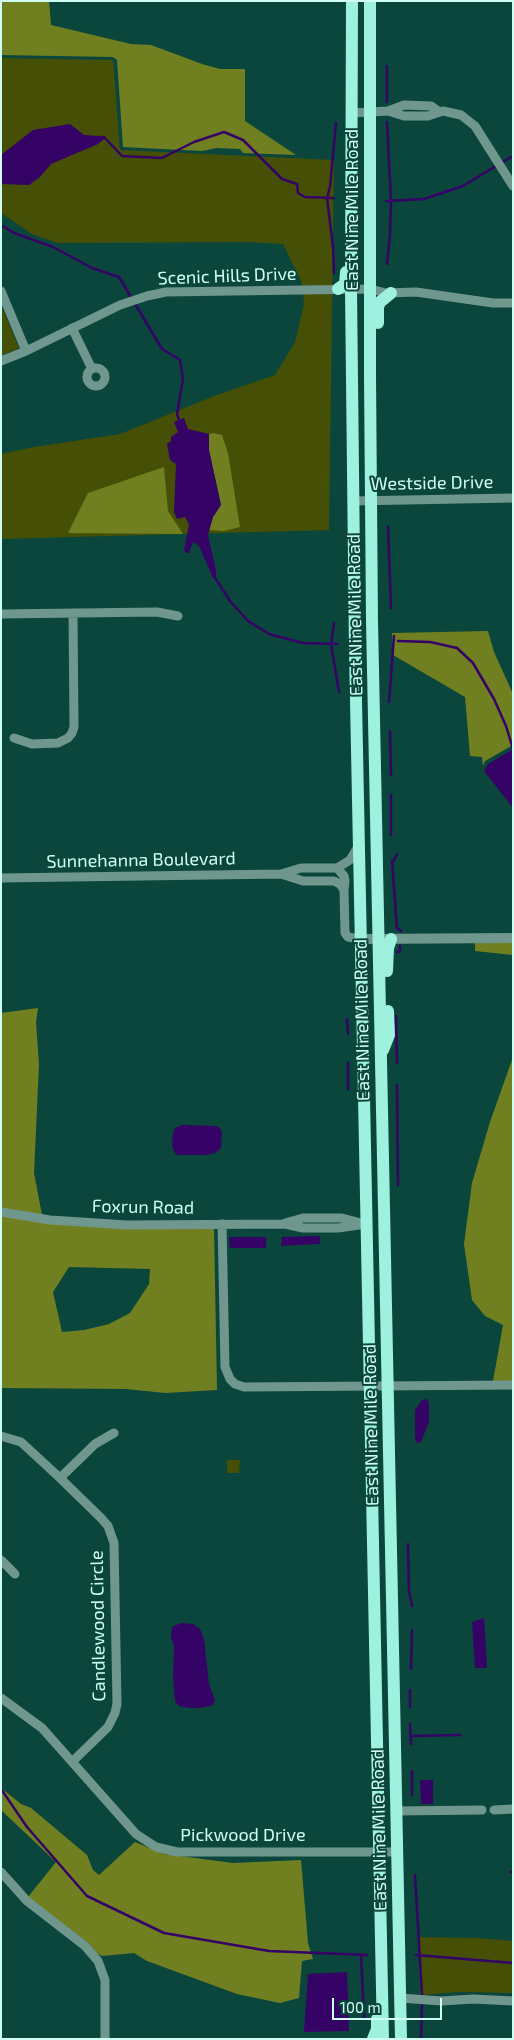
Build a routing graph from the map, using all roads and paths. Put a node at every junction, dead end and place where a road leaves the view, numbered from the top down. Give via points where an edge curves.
1 (352, 1) edge
2 (357, 1) edge
3 (370, 1) edge
4 (370, 112) junction
5 (351, 113) junction
6 (351, 140) junction
7 (351, 163) junction
8 (513, 186) edge
9 (370, 216) junction
10 (338, 289) junction
11 (351, 289) junction
12 (370, 289) junction
13 (1, 291) edge
14 (391, 293) junction
15 (513, 303) edge
16 (72, 328) junction
17 (26, 351) junction
18 (5, 360) edge
19 (1, 366) edge
20 (92, 369) dead end
21 (370, 376) junction
22 (370, 478) junction
23 (513, 498) edge
24 (371, 500) junction
25 (352, 501) junction
26 (73, 613) junction
27 (1, 614) edge
28 (178, 616) dead end
29 (14, 738) dead end
30 (357, 770) junction
31 (359, 845) junction
32 (337, 868) junction
33 (281, 874) junction
34 (1, 878) edge
35 (344, 890) junction
36 (513, 938) edge
37 (360, 939) junction
38 (385, 939) junction
39 (381, 1072) junction
40 (1, 1212) edge
41 (222, 1224) junction
42 (366, 1224) junction
43 (387, 1356) junction
44 (513, 1385) edge
45 (388, 1386) junction
46 (370, 1387) junction
47 (114, 1433) dead end
48 (1, 1436) edge
49 (60, 1478) junction
50 (1, 1560) edge
51 (15, 1574) dead end
52 (1, 1698) edge
53 (73, 1761) junction
54 (513, 1809) edge
55 (482, 1810) dead end
56 (494, 1810) dead end
57 (396, 1811) junction
58 (379, 1852) junction
59 (397, 1852) junction
60 (3, 1876) edge
61 (379, 1885) junction
62 (400, 1998) junction
63 (513, 2001) edge
64 (105, 2039) edge
65 (372, 2039) edge
66 (383, 2039) edge
67 (401, 2039) edge

1 - 5 main road, East Nine Mile Road
2 - 4 main road via 357,94 362,107
3 - 4 main road, East Nine Mile Road
4 - 5 street
4 - 8 street via 388,111 404,116 452,112 469,120
4 - 9 main road, East Nine Mile Road
5 - 6 main road, East Nine Mile Road
5 - 9 main road via 362,122 363,198
6 - 7 main road, East Nine Mile Road
6 - 12 main road via 358,160 358,277 360,284
7 - 10 main road via 345,203 346,280
7 - 11 main road, East Nine Mile Road
9 - 12 main road, East Nine Mile Road
10 - 11 street, Scenic Hills Drive
10 - 16 street, Scenic Hills Drive via 166,292 125,303
11 - 12 street, Scenic Hills Drive
11 - 22 main road via 363,298 364,306 365,451
11 - 25 main road, East Nine Mile Road
12 - 14 street, Scenic Hills Drive
12 - 21 main road, East Nine Mile Road
13 - 17 street
14 - 15 street, Scenic Hills Drive via 416,292
14 - 21 main road via 378,307 378,350
16 - 17 street, Scenic Hills Drive
16 - 20 street
17 - 18 street, Scenic Hills Drive
18 - 19 street, Scenic Hills Drive
21 - 22 main road, East Nine Mile Road
22 - 24 main road, East Nine Mile Road
23 - 24 street, Westside Drive
24 - 25 street, Westside Drive
24 - 38 main road, East Nine Mile Road
25 - 30 main road, East Nine Mile Road
26 - 27 street
26 - 28 street via 157,612
26 - 29 street via 72,733 58,743 32,744
30 - 31 main road, East Nine Mile Road
30 - 38 main road via 364,788 366,918 370,933
31 - 32 street via 350,860
31 - 37 main road, East Nine Mile Road
32 - 33 street, Sunnehanna Boulevard via 301,868
32 - 35 street via 344,876
33 - 34 street, Sunnehanna Boulevard
33 - 35 street, Sunnehanna Boulevard via 303,881 334,881
35 - 37 street via 345,933 348,937
36 - 38 street
37 - 38 street
37 - 42 main road, East Nine Mile Road
38 - 39 main road, East Nine Mile Road
39 - 42 main road via 378,1199 376,1210
39 - 43 main road, East Nine Mile Road
40 - 41 street, Foxrun Road via 104,1224
41 - 42 street, Foxrun Road via 285,1224 303,1218 342,1218
41 - 46 street via 225,1367 230,1379 244,1387
42 - 43 main road via 377,1237 380,1247 382,1342
42 - 46 main road, East Nine Mile Road
43 - 45 main road, East Nine Mile Road
44 - 45 street
45 - 46 street
45 - 57 main road, East Nine Mile Road
46 - 58 main road, East Nine Mile Road
47 - 49 street via 95,1444
48 - 49 street, Candlewood Circle via 21,1442
49 - 53 street, Candlewood Circle via 108,1526 114,1544 117,1704 108,1727
50 - 51 street
52 - 53 street, Pickwood Drive via 42,1728
53 - 58 street, Pickwood Drive via 136,1834 166,1850
54 - 56 street
55 - 57 street
57 - 59 main road, East Nine Mile Road
58 - 59 street, Pickwood Drive
58 - 61 main road, East Nine Mile Road
59 - 62 main road, East Nine Mile Road
60 - 64 street via 27,1901 98,1960 104,1980
61 - 65 main road via 374,1904 377,2029
61 - 66 main road, East Nine Mile Road
62 - 63 street
62 - 67 main road, East Nine Mile Road

